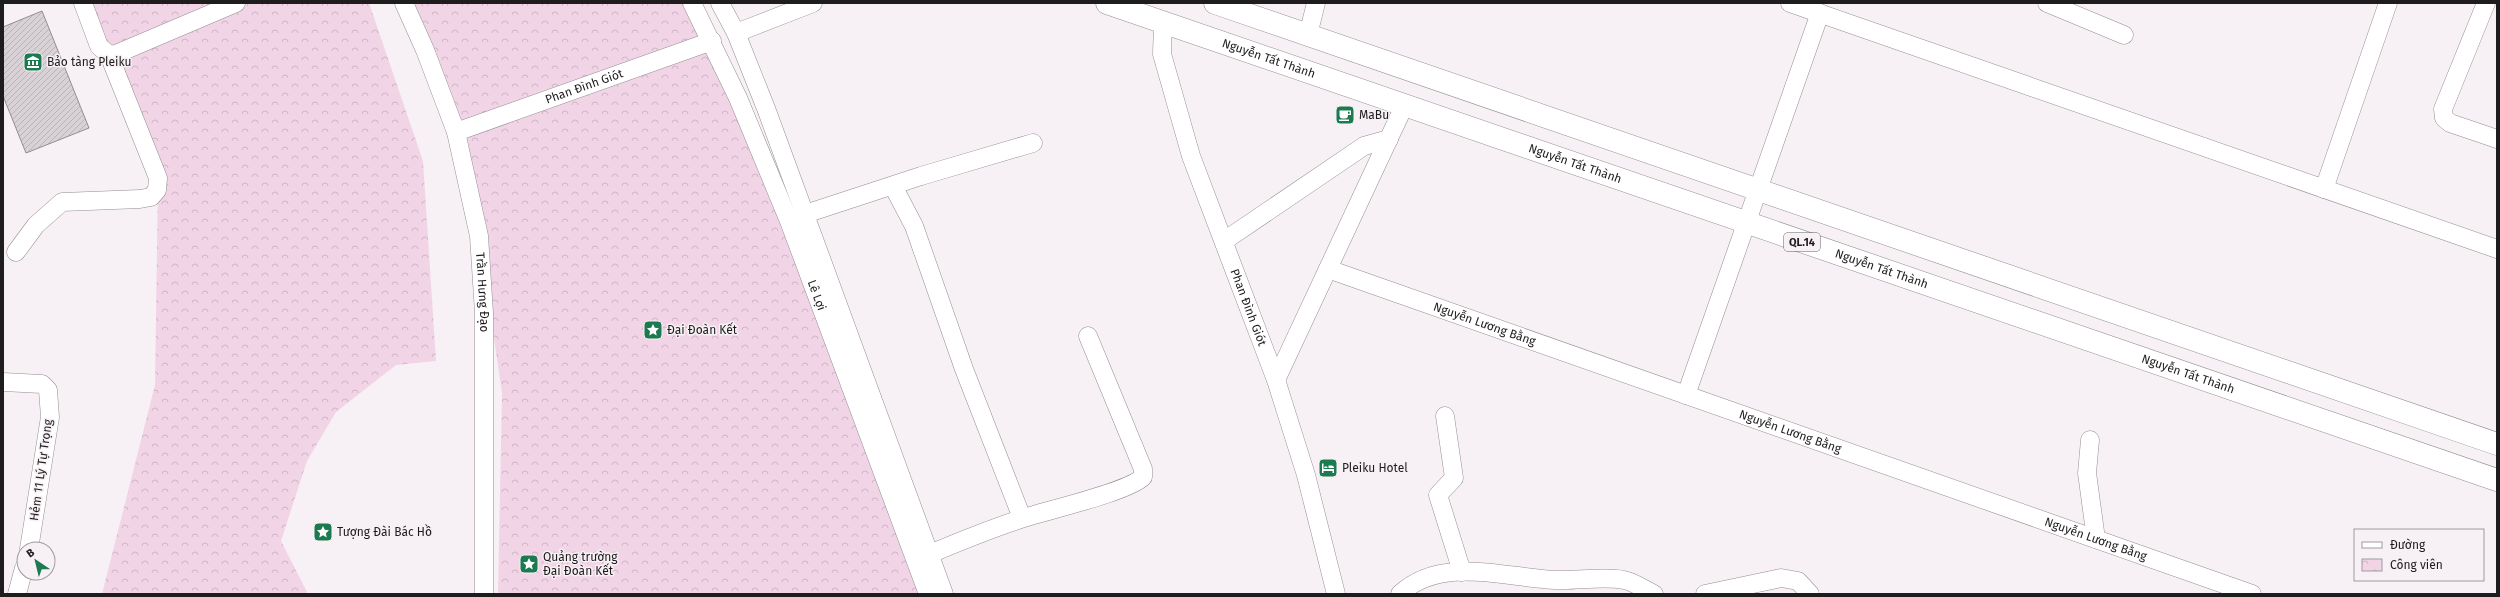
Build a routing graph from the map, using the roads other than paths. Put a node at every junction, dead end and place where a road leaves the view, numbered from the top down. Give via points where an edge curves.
1 (83, 3) edge
2 (236, 3) edge
3 (404, 3) edge
4 (692, 3) edge
5 (720, 3) edge
6 (813, 3) edge
7 (1107, 3) edge
8 (1215, 3) edge
9 (1316, 3) edge
10 (1790, 3) edge
11 (2047, 3) edge
12 (2388, 3) edge
13 (2486, 3) edge
14 (1820, 13) junction
15 (1163, 23) junction
16 (736, 33) junction
17 (1308, 35) junction
18 (2124, 35) dead end
19 (712, 41) junction
20 (108, 55) junction
21 (1405, 104) junction
22 (456, 132) junction
23 (1389, 139) junction
24 (2497, 139) edge
25 (1033, 143) dead end
26 (893, 186) junction
27 (1758, 188) junction
28 (2324, 189) junction
29 (805, 214) junction
30 (1746, 223) junction
31 (1224, 241) junction
32 (2497, 249) edge
33 (16, 252) dead end
34 (1328, 269) junction
35 (1088, 336) dead end
36 (1276, 380) junction
37 (3, 382) edge
38 (1686, 396) junction
39 (1445, 416) dead end
40 (2090, 440) dead end
41 (2497, 444) edge
42 (2497, 480) edge
43 (1022, 518) junction
44 (2096, 539) junction
45 (30, 541) edge
46 (922, 557) junction
47 (1462, 572) junction
48 (20, 581) edge
49 (1649, 593) edge
50 (17, 594) edge
51 (484, 594) edge
52 (928, 594) edge
53 (944, 594) edge
54 (1336, 594) edge
55 (1400, 594) edge
56 (1705, 594) edge
57 (1810, 594) edge
58 (2252, 594) edge

1 - 20 street via 99,46
2 - 20 street via 116,54
3 - 22 street, Trần Hưng Đạo
4 - 19 street, Lê Lợi
5 - 16 street
6 - 16 street
7 - 15 main road, Nguyễn Tất Thành / QL.14
8 - 17 main road
9 - 17 street
10 - 14 street
11 - 18 street
12 - 28 street
13 - 24 street via 2443,109 2444,118 2450,123
14 - 27 street
14 - 28 street
15 - 21 main road, Nguyễn Tất Thành / QL.14
15 - 31 street, Phan Đình Giót via 1162,54 1191,156
16 - 29 street
17 - 27 main road
19 - 22 street, Phan Đình Giót
19 - 46 street, Lê Lợi via 789,221
20 - 33 street via 158,178 156,190 151,197 140,199 62,202 36,225
21 - 23 street
21 - 30 main road, Nguyễn Tất Thành / QL.14
22 - 51 street, Trần Hưng Đạo via 479,236 484,313
23 - 31 street via 1364,146
23 - 34 street
25 - 26 street
26 - 29 street
26 - 43 street via 914,226 964,369
27 - 30 street
27 - 41 main road
28 - 32 street
29 - 46 street
30 - 38 street
30 - 42 main road, Nguyễn Tất Thành / QL.14
31 - 36 street, Phan Đình Giót
34 - 36 street
34 - 38 street, Nguyễn Lương Bằng
35 - 43 street via 1143,469 1142,477 1138,482 1121,488
36 - 54 street, Phan Đình Giót via 1306,475
37 - 45 street, Hẻm 11 Lý Tự Trọng via 42,384 48,390 50,417
38 - 44 street, Nguyễn Lương Bằng
39 - 47 street via 1454,478 1438,495
40 - 44 street via 2087,473
43 - 46 street
44 - 58 street, Nguyễn Lương Bằng
46 - 52 street, Lê Lợi
46 - 53 street
47 - 49 street via 1488,572 1556,580 1615,579 1633,583
47 - 55 street via 1425,579
48 - 50 street
56 - 57 street via 1781,578 1798,581

